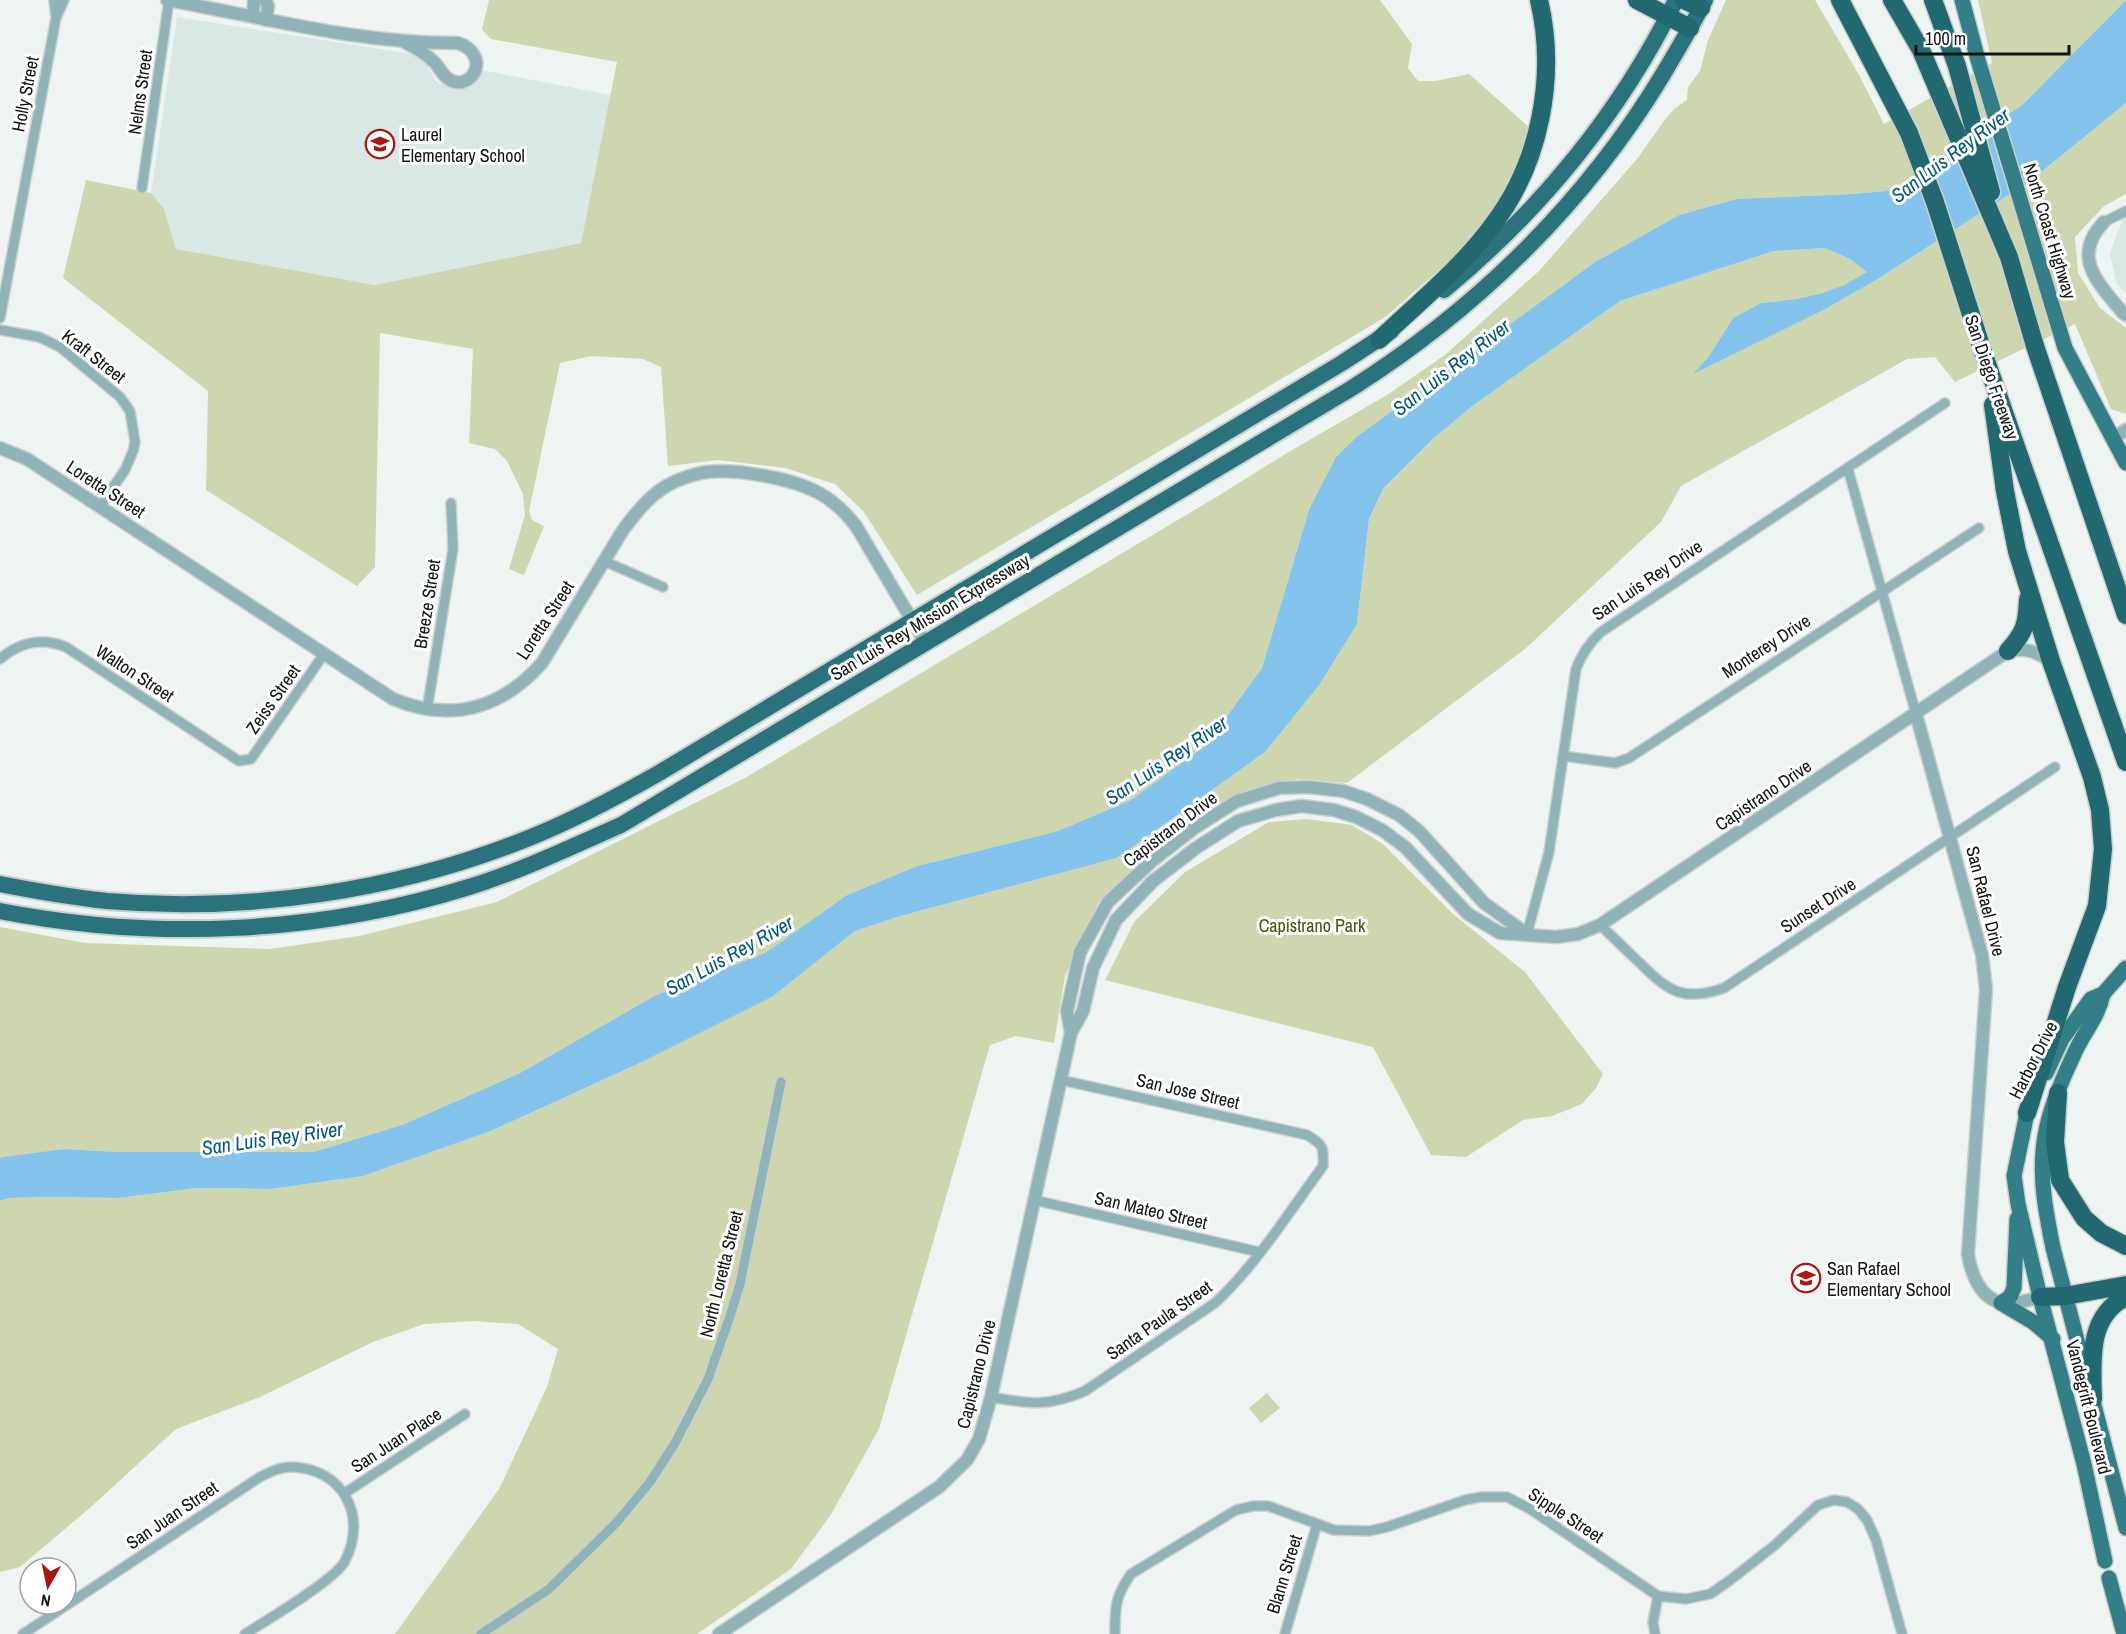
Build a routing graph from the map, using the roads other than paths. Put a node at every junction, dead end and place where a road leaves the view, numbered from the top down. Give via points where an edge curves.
1 (54, 0) edge
2 (63, 0) edge
3 (168, 0) edge
4 (254, 0) edge
5 (265, 0) edge
6 (1539, 0) edge
7 (1637, 0) edge
8 (1684, 0) edge
9 (1840, 0) edge
10 (1892, 0) edge
11 (1933, 0) edge
12 (1962, 0) edge
13 (1703, 4) edge
14 (1672, 8) edge
15 (56, 18) junction
16 (260, 18) junction
17 (1690, 27) junction
18 (406, 43) junction
19 (142, 188) dead end
20 (2126, 211) edge
21 (2104, 222) joint
22 (2008, 257) junction
23 (2126, 315) edge
24 (0, 318) edge
25 (0, 330) edge
26 (1379, 340) junction
27 (1988, 367) junction
28 (1946, 403) dead end
29 (2120, 434) edge
30 (0, 448) edge
31 (2126, 463) edge
32 (1848, 469) junction
33 (451, 503) dead end
34 (100, 506) junction
35 (1979, 528) dead end
36 (604, 561) junction
37 (663, 587) dead end
38 (2028, 588) junction
39 (1882, 591) junction
40 (2126, 615) edge
41 (912, 620) junction
42 (926, 644) junction
43 (2008, 651) junction
44 (324, 654) junction
45 (0, 659) edge
46 (2051, 660) junction
47 (427, 710) junction
48 (1916, 714) junction
49 (1563, 756) junction
50 (247, 761) joint
51 (2126, 762) edge
52 (2055, 767) dead end
53 (1951, 837) junction
54 (0, 884) edge
55 (0, 910) edge
56 (1600, 925) junction
57 (1527, 934) junction
58 (2126, 968) edge
59 (2103, 994) junction
60 (1071, 1033) junction
61 (1061, 1080) junction
62 (781, 1082) dead end
63 (2058, 1093) junction
64 (2027, 1113) junction
65 (1307, 1135) joint
66 (1035, 1200) junction
67 (2018, 1204) junction
68 (2126, 1246) edge
69 (1259, 1252) junction
70 (2126, 1285) edge
71 (2065, 1296) junction
72 (2040, 1297) junction
73 (2126, 1297) edge
74 (2001, 1303) junction
75 (2053, 1339) junction
76 (991, 1397) junction
77 (2093, 1399) junction
78 (465, 1414) dead end
79 (345, 1493) junction
80 (1317, 1524) junction
81 (2126, 1528) edge
82 (2104, 1561) dead end
83 (2109, 1578) dead end
84 (1658, 1596) junction
85 (23, 1634) edge
86 (245, 1634) edge
87 (481, 1634) edge
88 (719, 1634) edge
89 (1114, 1634) edge
90 (1285, 1634) edge
91 (1654, 1634) edge
92 (1902, 1634) edge
93 (2124, 1634) edge

1 - 15 street, Holly Street
2 - 15 street, Holly Street
3 - 16 street
3 - 19 street, Nelms Street
4 - 16 street
5 - 16 street via 268,6
6 - 26 highway via 1545,43 1544,101 1525,168 1481,240
7 - 14 highway
8 - 13 highway
9 - 27 highway, San Diego Freeway via 1913,143
10 - 22 highway via 1921,50
11 - 22 highway via 1957,66
12 - 29 main road, North Coast Highway via 2065,348
13 - 17 highway, San Luis Rey Mission Expressway
14 - 17 highway
14 - 26 highway, San Luis Rey Mission Expressway via 1620,97 1550,188 1460,276
15 - 24 street, Holly Street
16 - 18 street
17 - 42 highway, San Luis Rey Mission Expressway via 1644,105 1606,159 1532,243 1478,296 1399,358 1352,388
18 - 18 street via 435,62 450,80 466,80 475,72 474,53 466,46
20 - 21 street
21 - 23 street via 2092,234 2088,246 2090,261 2095,280
22 - 40 highway
25 - 34 street, Kraft Street via 39,337 60,347 130,411 133,451
26 - 41 highway, San Luis Rey Mission Expressway
27 - 38 highway via 2005,491
27 - 51 highway, San Diego Freeway
28 - 32 street, San Luis Rey Drive
29 - 31 main road, North Coast Highway
30 - 34 street, Loretta Street via 27,459
32 - 39 street, San Rafael Drive
32 - 49 street, San Luis Rey Drive via 1589,643 1576,669
33 - 47 street, Breeze Street via 453,549
34 - 44 street, Loretta Street
35 - 39 street, Monterey Drive
36 - 37 street
36 - 41 street, Loretta Street via 638,510 674,482 706,472 779,480 818,492 845,512
36 - 47 street, Loretta Street via 542,663 529,677 511,692 474,708
38 - 43 highway via 2024,631
38 - 46 highway
39 - 48 street, San Rafael Drive
39 - 49 street, Monterey Drive via 1629,758 1615,763
41 - 42 street, Loretta Street
41 - 54 highway, San Luis Rey Mission Expressway via 659,773 581,815 477,857 397,880 299,897 210,903 107,901
42 - 55 highway, San Luis Rey Mission Expressway via 621,825 469,887 380,910 262,927 125,928
43 - 46 street via 2033,651
43 - 48 street, Capistrano Drive
44 - 47 street, Loretta Street via 393,699
44 - 50 street, Zeiss Street
45 - 50 street, Walton Street via 26,643 37,641 66,647 239,761
46 - 64 highway via 2092,777 2103,849 2097,906
48 - 53 street, San Rafael Drive
48 - 56 street, Capistrano Drive
49 - 57 street, San Luis Rey Drive via 1542,883
52 - 53 street, Sunset Drive
53 - 56 street, Sunset Drive via 1724,988 1706,993 1686,994 1662,985
53 - 74 street, San Rafael Drive via 1982,955 1986,989 1968,1254 1975,1280 1986,1294
56 - 57 street, Capistrano Drive via 1567,936
57 - 60 street, Capistrano Drive via 1500,933 1483,925 1405,847 1356,817 1301,806 1276,810 1238,821 1196,848 1153,881 1116,920 1093,968 1083,1011
57 - 60 street, Capistrano Drive via 1484,903 1419,831 1399,815 1343,791 1279,788 1237,801 1193,829 1108,902 1080,952 1067,1011
58 - 59 main road, Harbor Drive
59 - 63 main road, Harbor Drive via 2100,1010 2076,1049
59 - 64 main road, Harbor Drive via 2091,999 2062,1039
60 - 61 street, Capistrano Drive
61 - 65 street, San Jose Street
61 - 66 street, Capistrano Drive
62 - 87 street, North Loretta Street via 740,1284 708,1378 675,1443 617,1522 549,1589
63 - 68 highway via 2055,1142 2060,1180 2084,1218 2101,1233
63 - 71 main road, Harbor Drive via 2043,1152 2044,1201
64 - 67 main road, Harbor Drive via 2014,1176
65 - 69 street, Santa Paula Street via 1321,1144 1323,1166
66 - 69 street, San Mateo Street
66 - 76 street, Capistrano Drive
67 - 72 main road, Harbor Drive
67 - 74 main road via 2014,1288
69 - 76 street, Santa Paula Street via 1215,1303 1085,1391 1044,1404
70 - 71 highway
71 - 72 highway
71 - 77 main road, Vandegrift Boulevard
72 - 74 street
72 - 75 main road, Vandegrift Boulevard
73 - 77 highway via 2104,1315 2095,1334
74 - 75 main road
75 - 82 main road, Vandegrift Boulevard
76 - 88 street, Capistrano Drive via 979,1439 967,1460 939,1487
77 - 81 main road, Vandegrift Boulevard
78 - 79 street, San Juan Place
79 - 85 street, San Juan Street via 329,1478 311,1469 290,1467 260,1476
79 - 86 street via 354,1533 344,1562 332,1576
80 - 84 street, Sipple Street via 1334,1530 1370,1531 1464,1500 1507,1497
80 - 89 street, Sipple Street via 1268,1506 1236,1510 1131,1574 1115,1604
80 - 90 street, Blann Street
83 - 93 main road
84 - 91 street
84 - 92 street, Sipple Street via 1686,1599 1710,1594 1775,1545 1818,1505 1834,1500 1847,1502 1867,1520 1876,1540

